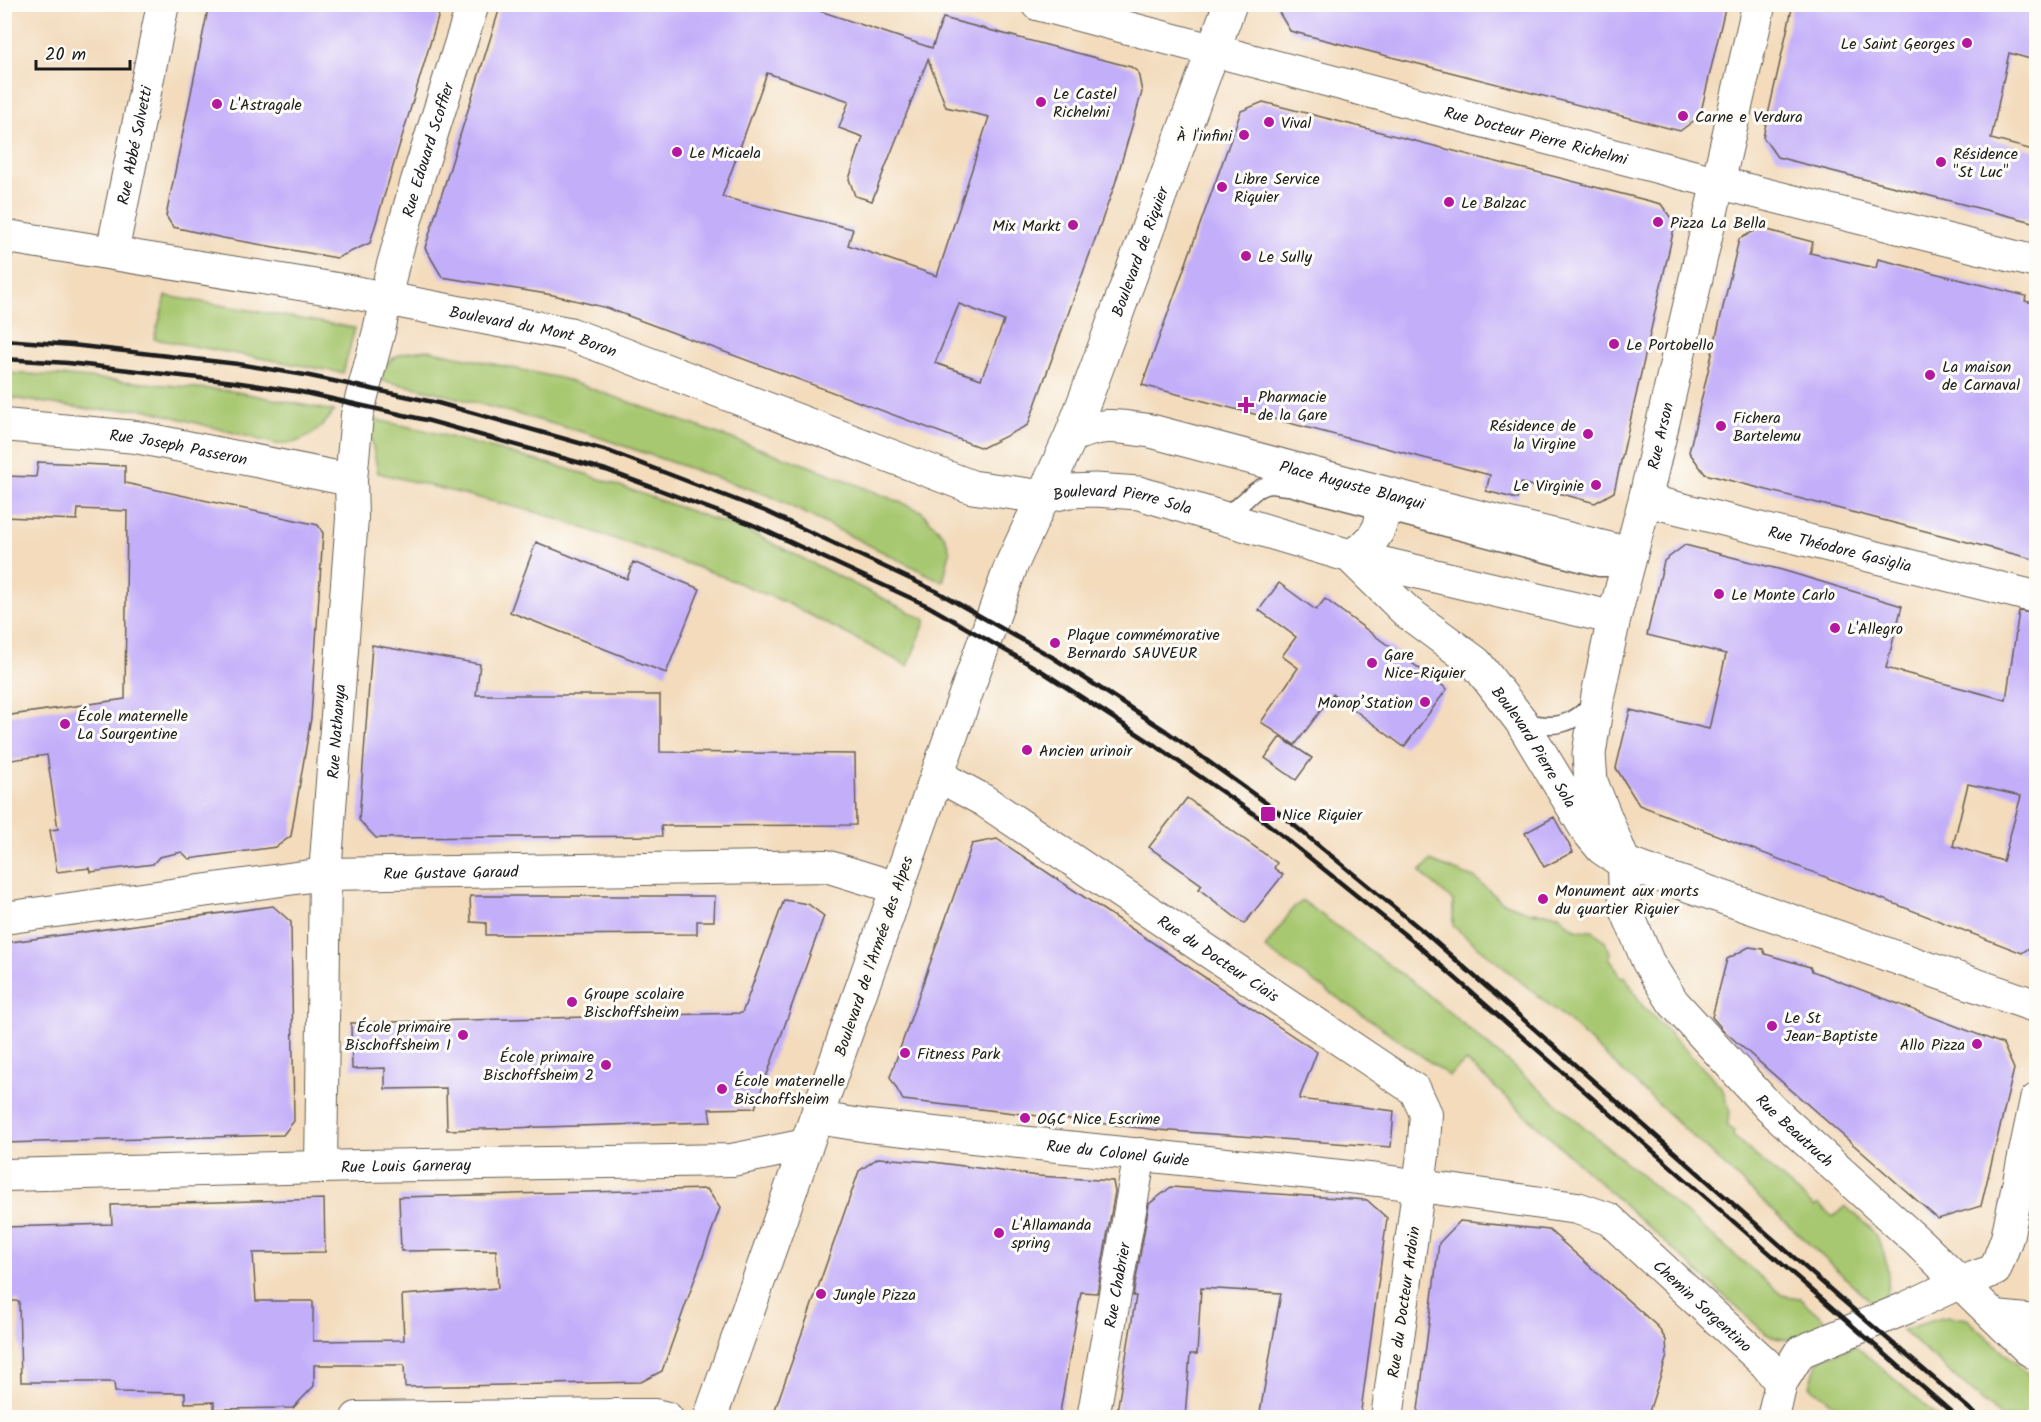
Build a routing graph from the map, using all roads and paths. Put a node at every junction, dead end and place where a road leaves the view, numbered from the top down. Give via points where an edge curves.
1 (163, 4) edge
2 (473, 4) edge
3 (1038, 4) edge
4 (1230, 4) edge
5 (1759, 4) edge
6 (1212, 49) junction
7 (1717, 182) junction
8 (4, 236) edge
9 (112, 253) junction
10 (2037, 262) edge
11 (386, 298) junction
12 (4, 425) edge
13 (1071, 436) junction
14 (351, 480) junction
15 (1043, 497) junction
16 (1644, 500) junction
17 (1376, 501) junction
18 (1209, 513) junction
19 (1350, 556) junction
20 (1628, 564) junction
21 (2037, 597) edge
22 (1614, 618) junction
23 (1598, 695) junction
24 (1521, 721) junction
25 (937, 775) junction
26 (1624, 863) junction
27 (325, 874) junction
28 (897, 888) junction
29 (4, 918) edge
30 (2037, 1006) edge
31 (2037, 1101) edge
32 (811, 1131) junction
33 (1140, 1154) junction
34 (321, 1167) junction
35 (4, 1175) edge
36 (1418, 1186) junction
37 (1961, 1282) junction
38 (1996, 1317) junction
39 (2037, 1321) edge
40 (2037, 1354) edge
41 (1780, 1383) junction
42 (623, 1416) edge
43 (357, 1418) edge
44 (667, 1418) edge
45 (710, 1418) edge
46 (1094, 1418) edge
47 (1388, 1418) edge
48 (1773, 1418) edge

1 - 9 street, Rue Abbé Salvetti
2 - 11 street, Rue Edouard Scoffier via 417,181
3 - 6 street, Rue Docteur Pierre Richelmi
4 - 6 main road, Boulevard de Riquier
5 - 7 main road, Rue Arson
6 - 7 street, Rue Docteur Pierre Richelmi
6 - 13 main road, Boulevard de Riquier
7 - 10 street, Rue Docteur Pierre Richelmi
7 - 16 main road, Rue Arson
8 - 9 main road, Boulevard du Mont Boron
9 - 11 main road, Boulevard du Mont Boron
11 - 14 street, Rue Nathanya via 357,415
11 - 15 main road, Boulevard du Mont Boron via 570,334 972,487
12 - 14 street, Rue Joseph Passeron via 136,437
13 - 15 main road, Boulevard de Riquier
13 - 17 main road, Place Auguste Blanqui via 1092,427 1151,430
14 - 27 street, Rue Nathanya via 352,518
15 - 18 main road, Boulevard Pierre Sola via 1095,489 1139,493
15 - 25 main road, Boulevard de l'Armée des Alpes via 1011,566
16 - 20 main road, Rue Arson
16 - 21 street, Rue Théodore Gasiglia
17 - 18 lane via 1268,485 1229,512
17 - 19 main road via 1378,532 1362,550
17 - 20 main road, Place Auguste Blanqui via 1614,550
18 - 19 main road, Boulevard Pierre Sola
19 - 22 main road
19 - 24 main road, Boulevard Pierre Sola via 1407,612 1476,663
20 - 22 main road, Rue Arson
22 - 23 main road, Rue Arson
23 - 24 lane via 1575,719 1558,725
23 - 26 main road, Rue Arson via 1589,754 1591,782
24 - 26 main road, Boulevard Pierre Sola via 1587,830 1602,848
25 - 28 main road, Boulevard de l'Armée des Alpes
25 - 36 street, Rue du Docteur Ciais via 993,807 1415,1090 1426,1114
26 - 30 main road, Boulevard Pierre Sola
26 - 37 street, Rue Beautruch via 1625,907 1648,962 1673,1002 1770,1108
27 - 28 street, Rue Gustave Garaud via 826,867
27 - 29 street, Rue Gustave Garaud
27 - 34 street, Rue Nathanya
28 - 32 main road, Boulevard de l'Armée des Alpes
31 - 37 street via 2007,1238 1995,1270
32 - 33 street, Rue du Colonel Guide via 868,1126
32 - 34 street, Rue Louis Garneray via 732,1160
32 - 45 main road, Boulevard de l'Armée des Alpes
33 - 36 street, Rue du Colonel Guide
33 - 46 street, Rue Chabrier
34 - 35 street, Rue Louis Garneray
36 - 41 street, Chemin Sorgentino via 1577,1208 1609,1219 1765,1363
36 - 47 street, Rue du Docteur Ardoin
37 - 38 street, Rue Beautruch
37 - 41 street via 1800,1352
38 - 39 street
38 - 40 street, Rue Beautruch
41 - 48 street
42 - 43 street
42 - 44 street

